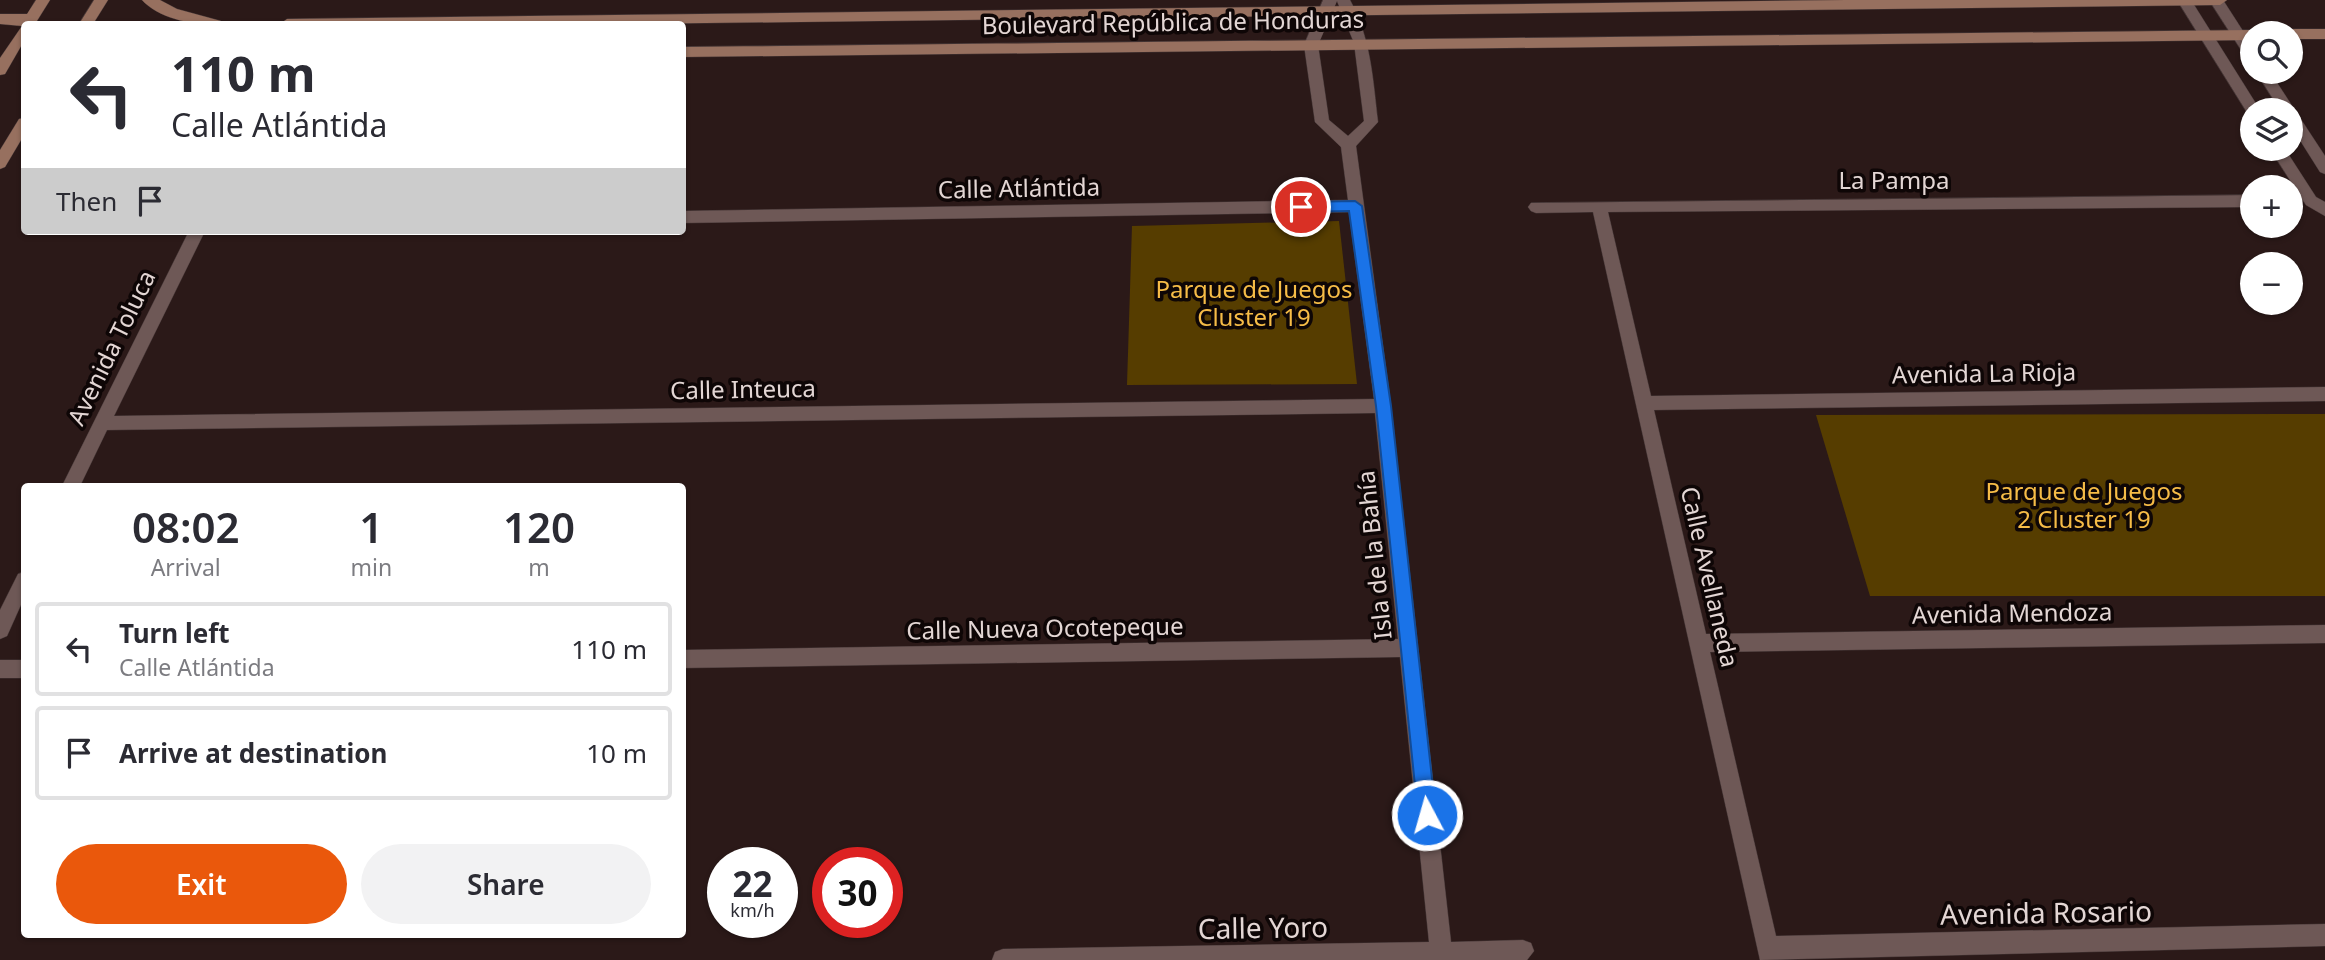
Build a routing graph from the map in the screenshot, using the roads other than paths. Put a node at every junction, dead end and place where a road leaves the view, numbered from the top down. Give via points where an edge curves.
1 (43, 0) edge
2 (101, 0) edge
3 (149, 0) edge
4 (2185, 0) edge
5 (2218, 0) edge
6 (1326, 5) edge
7 (1347, 6) edge
8 (0, 19) edge
9 (30, 21) edge
10 (88, 21) edge
11 (204, 21) edge
12 (452, 21) edge
13 (21, 23) edge
14 (2240, 29) edge
15 (2303, 34) edge
16 (2325, 34) edge
17 (2207, 35) junction
18 (2240, 35) edge
19 (1360, 43) junction
20 (1311, 45) junction
21 (15, 51) edge
22 (686, 52) edge
23 (0, 70) edge
24 (2246, 98) edge
25 (21, 128) edge
26 (2303, 134) edge
27 (1348, 145) junction
28 (2286, 161) edge
29 (0, 163) edge
30 (2325, 168) edge
31 (2240, 201) edge
32 (2318, 201) edge
33 (1355, 206) junction
34 (1599, 206) junction
35 (1536, 207) dead end
36 (2325, 210) edge
37 (686, 217) edge
38 (195, 235) edge
39 (2325, 394) edge
40 (1645, 403) junction
41 (1384, 406) junction
42 (102, 423) junction
43 (72, 483) edge
44 (21, 586) edge
45 (0, 629) edge
46 (2325, 634) edge
47 (1699, 643) junction
48 (1409, 648) junction
49 (686, 659) edge
50 (0, 669) edge
51 (21, 669) edge
52 (2325, 935) edge
53 (1523, 951) dead end
54 (1769, 954) edge
55 (1442, 957) edge
56 (1003, 960) edge

1 - 9 street
2 - 10 street
3 - 11 street via 173,13
4 - 5 street, Boulevard República de Honduras
4 - 7 street, Boulevard República de Honduras
4 - 17 street
5 - 14 street
6 - 7 street, Boulevard República de Honduras
6 - 12 street, Boulevard República de Honduras
6 - 20 street
7 - 19 street
8 - 13 street
15 - 16 street
17 - 18 street, Boulevard República de Honduras
17 - 19 street, Boulevard República de Honduras
17 - 24 street
19 - 20 street, Boulevard República de Honduras
19 - 27 street via 1371,122
20 - 22 street, Boulevard República de Honduras
20 - 27 street via 1322,122
21 - 23 street
25 - 29 street
26 - 30 street
27 - 33 street, Isla de la Bahía
28 - 32 street
31 - 34 street, La Pampa
32 - 36 street
33 - 37 street, Calle Atlántida
33 - 41 street, Isla de la Bahía
34 - 35 street, La Pampa
34 - 40 street, Calle Avellaneda
38 - 42 street, Avenida Toluca
39 - 40 street, Avenida La Rioja
40 - 47 street, Calle Avellaneda
41 - 42 street, Calle Inteuca
41 - 48 street, Isla de la Bahía
42 - 43 street, Avenida Toluca
44 - 45 street
46 - 47 street, Avenida Mendoza
47 - 54 street, Calle Avellaneda
48 - 49 street, Calle Nueva Ocotepeque
48 - 55 street, Isla de la Bahía
50 - 51 street
52 - 54 street, Avenida Rosario
53 - 55 street, Calle Yoro
55 - 56 street, Calle Yoro

